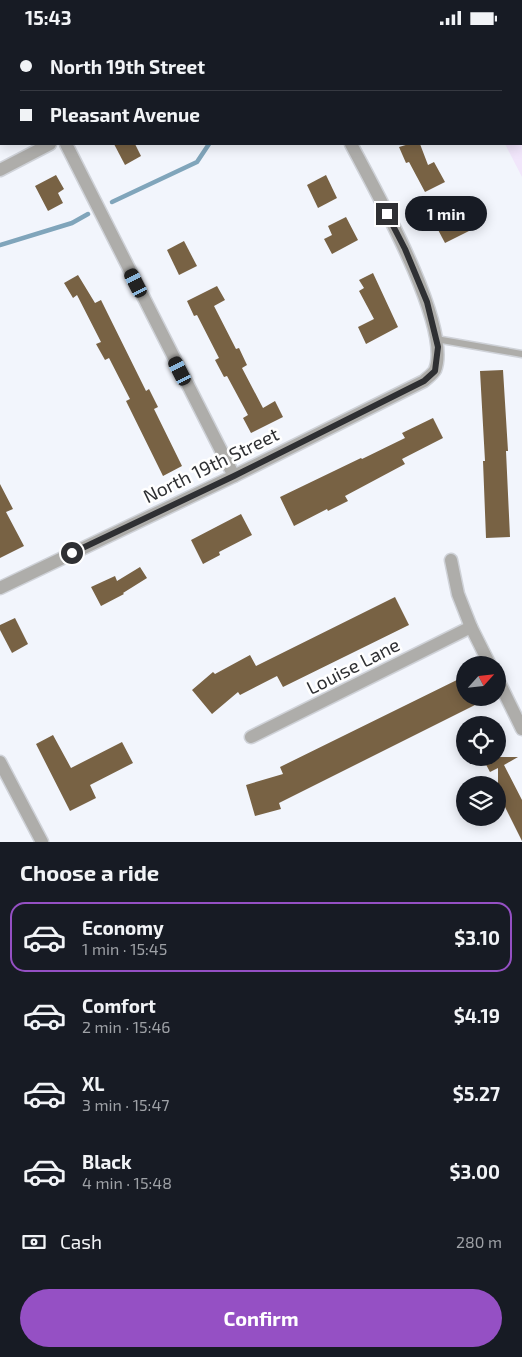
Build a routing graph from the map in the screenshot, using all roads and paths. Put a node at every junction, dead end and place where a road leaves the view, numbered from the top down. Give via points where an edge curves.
1 (48, 145) edge
2 (67, 145) edge
3 (352, 145) edge
4 (0, 170) edge
5 (436, 339) junction
6 (522, 354) edge
7 (234, 476) junction
8 (451, 560) dead end
9 (0, 588) edge
10 (471, 627) junction
11 (486, 656) edge
12 (506, 696) edge
13 (522, 729) edge
14 (251, 737) dead end
15 (0, 763) edge
16 (42, 842) edge

1 - 4 street
2 - 7 street
3 - 5 street via 405,249 427,302
5 - 6 lane
5 - 7 street, North 19th Street via 435,371 424,381
7 - 9 street, North 19th Street
8 - 10 street via 458,594
10 - 11 street
10 - 14 street, Louise Lane
12 - 13 street
15 - 16 street

